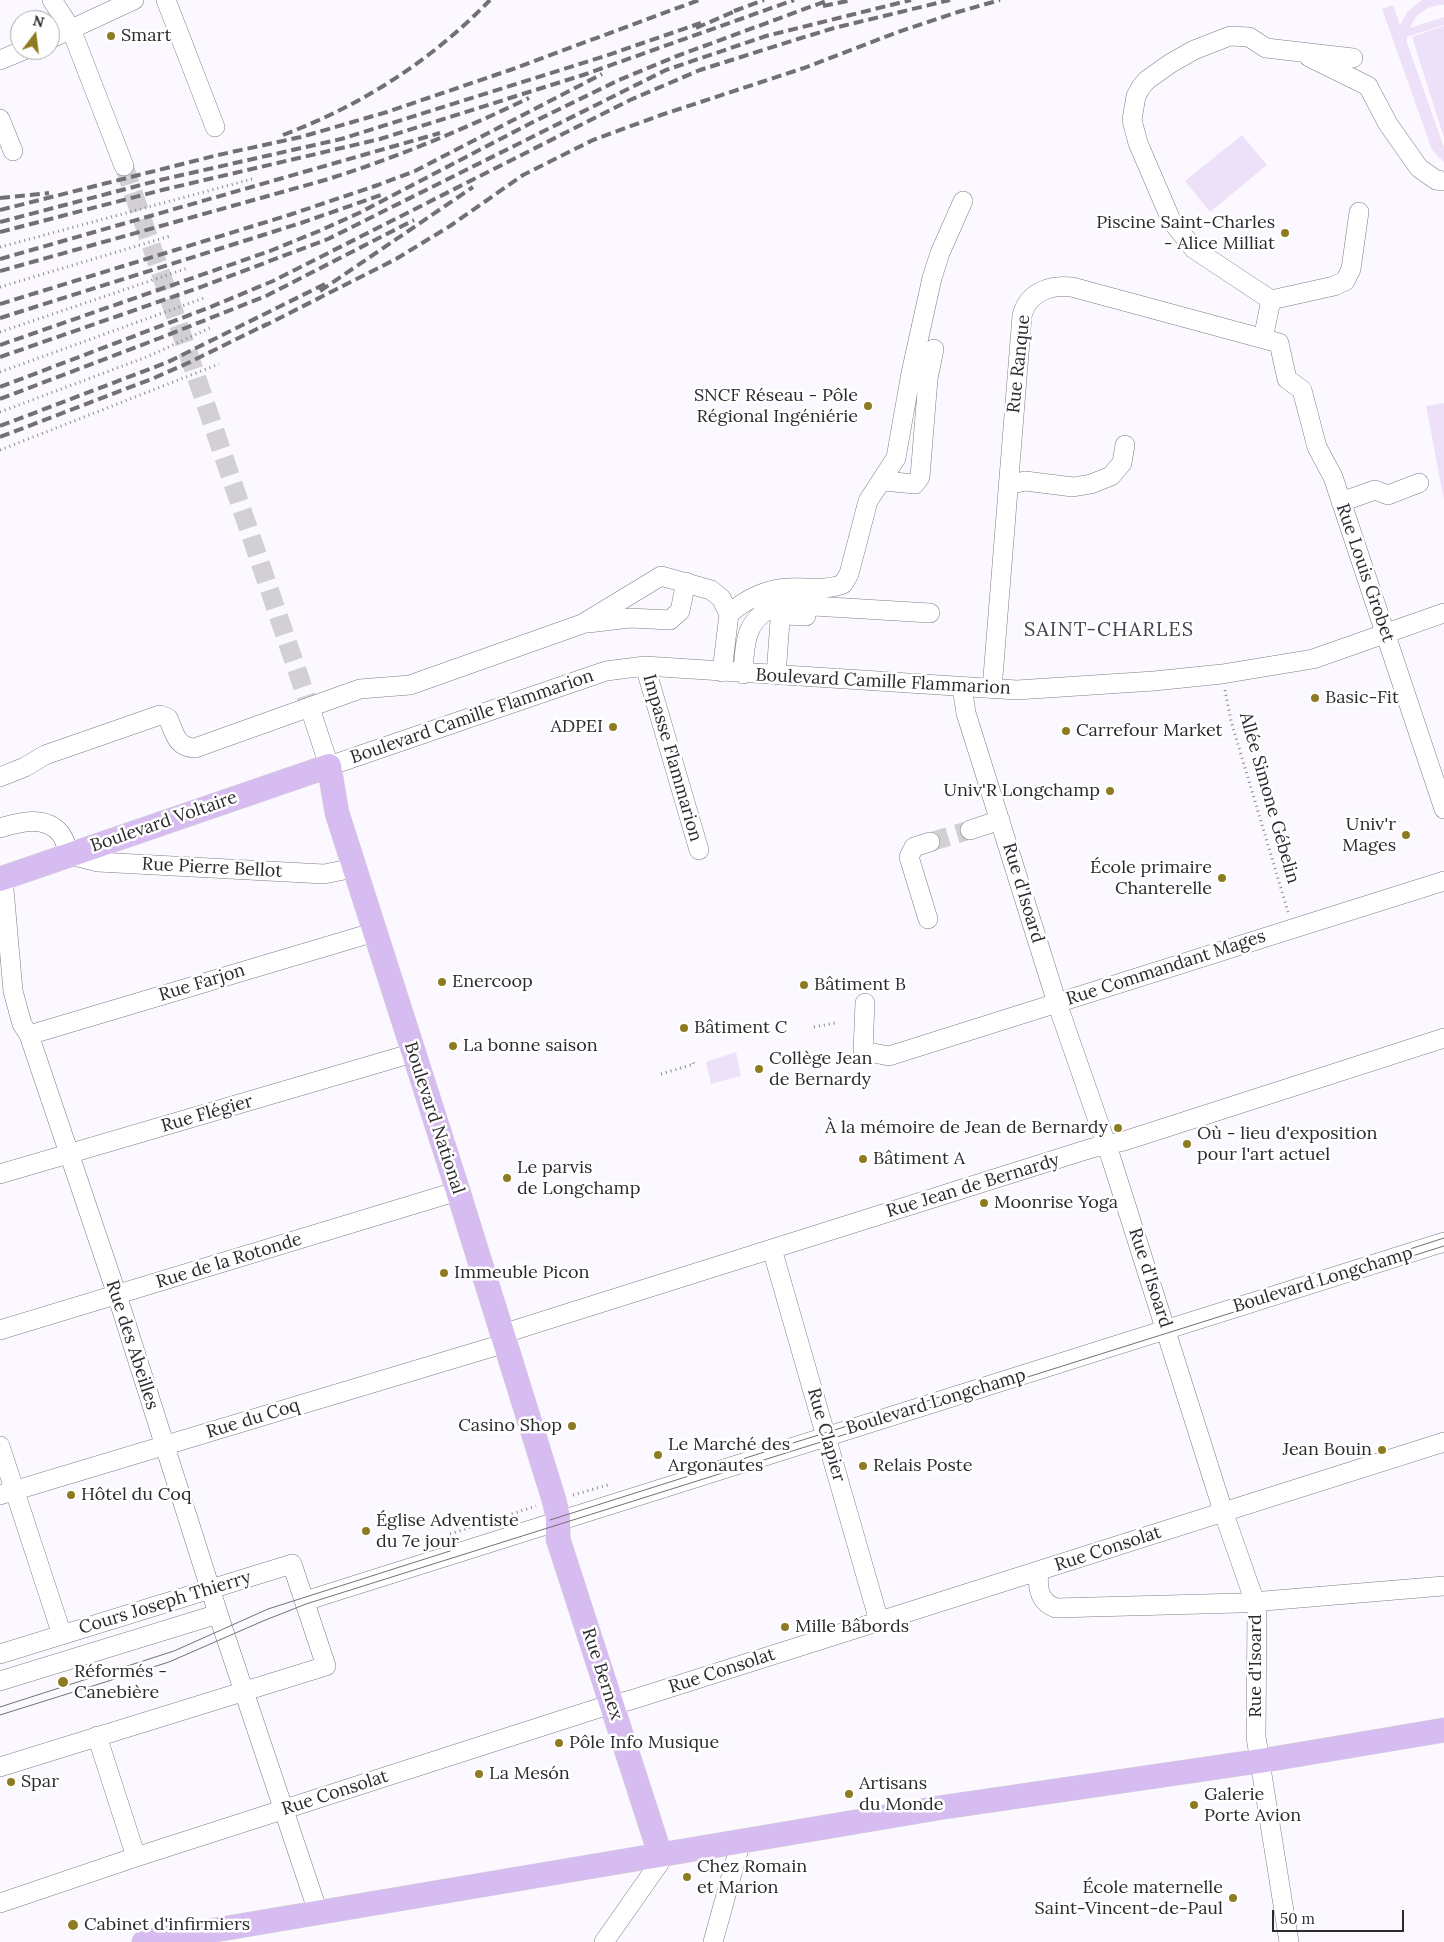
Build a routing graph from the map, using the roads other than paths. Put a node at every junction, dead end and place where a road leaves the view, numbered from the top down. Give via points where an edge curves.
1 (52, 0) edge
2 (67, 0) edge
3 (134, 0) edge
4 (166, 0) edge
5 (71, 29) junction
6 (60, 34) edge
7 (1296, 51) junction
8 (1353, 58) dead end
9 (0, 119) edge
10 (215, 128) dead end
11 (13, 151) dead end
12 (124, 166) tunnel mouth
13 (1444, 180) edge
14 (963, 201) dead end
15 (1358, 212) dead end
16 (1271, 300) junction
17 (1271, 341) junction
18 (934, 349) dead end
19 (1125, 445) dead end
20 (883, 480) junction
21 (1419, 483) dead end
22 (1008, 485) junction
23 (1341, 502) junction
24 (686, 582) junction
25 (1444, 613) edge
26 (729, 614) junction
27 (582, 624) junction
28 (1386, 633) junction
29 (645, 666) junction
30 (722, 672) junction
31 (743, 674) junction
32 (776, 675) junction
33 (962, 687) junction
34 (992, 689) junction
35 (312, 714) tunnel mouth
36 (329, 766) junction
37 (0, 777) edge
38 (1444, 809) edge
39 (1000, 820) junction
40 (0, 828) edge
41 (970, 830) tunnel mouth
42 (930, 842) tunnel mouth
43 (699, 850) dead end
44 (70, 855) junction
45 (354, 868) junction
46 (1, 878) edge
47 (1444, 881) edge
48 (928, 919) dead end
49 (374, 932) junction
50 (865, 1003) dead end
51 (1057, 1003) junction
52 (29, 1034) junction
53 (1444, 1038) edge
54 (413, 1053) junction
55 (1106, 1145) junction
56 (69, 1154) junction
57 (0, 1174) edge
58 (458, 1191) junction
59 (1444, 1242) edge
60 (772, 1249) junction
61 (117, 1295) junction
62 (0, 1330) edge
63 (1167, 1330) junction
64 (504, 1338) junction
65 (826, 1437) junction
66 (1444, 1442) edge
67 (164, 1445) junction
68 (0, 1446) edge
69 (7, 1492) edge
70 (1223, 1511) junction
71 (558, 1521) junction
72 (1039, 1572) junction
73 (1444, 1586) edge
74 (210, 1590) junction
75 (309, 1600) junction
76 (1254, 1602) junction
77 (218, 1614) junction
78 (880, 1621) junction
79 (62, 1635) junction
80 (0, 1654) edge
81 (0, 1681) edge
82 (244, 1692) junction
83 (612, 1705) junction
84 (1444, 1730) edge
85 (96, 1736) junction
86 (1260, 1761) junction
87 (0, 1767) edge
88 (284, 1809) junction
89 (741, 1841) junction
90 (660, 1854) junction
91 (136, 1857) junction
92 (0, 1903) edge
93 (318, 1912) junction
94 (144, 1942) edge
95 (604, 1942) edge
96 (713, 1942) edge
97 (1289, 1942) edge

1 - 5 street
2 - 5 street
3 - 5 street
4 - 10 street
5 - 6 street
5 - 12 street
7 - 8 street
7 - 13 street via 1368,86 1388,124 1419,168 1436,180
7 - 16 street via 1266,48 1249,37 1230,36 1194,50 1141,87 1132,120 1138,143 1171,220 1194,249
9 - 11 street
14 - 20 street via 932,278 896,458
15 - 16 street via 1351,269 1345,282
16 - 17 street
17 - 22 street, Rue Ranque via 1072,287 1062,285 1040,292 1024,307 1022,316
17 - 23 street, Rue Louis Grobet via 1287,379 1302,390 1317,447
18 - 20 street via 928,379 920,477 915,484
19 - 22 street via 1122,463 1111,476 1091,484 1073,487 1025,481
20 - 26 street via 868,501 849,574 843,584 832,588 788,588 758,594
21 - 23 street via 1388,495 1375,490
22 - 34 street, Rue Ranque
23 - 28 street, Rue Louis Grobet
24 - 26 street via 711,590 721,598
24 - 27 street via 660,576
24 - 27 street via 680,611 670,620 630,618
25 - 28 street, Boulevard Camille Flammarion
26 - 30 street
27 - 37 street via 410,685 360,689 195,748 178,742 168,718 160,715 45,755
28 - 34 street, Boulevard Camille Flammarion via 1313,658 1222,674 1017,690
28 - 38 street, Rue Louis Grobet
29 - 30 street, Boulevard Camille Flammarion
29 - 36 street, Boulevard Camille Flammarion via 606,671
29 - 43 street, Impasse Flammarion
30 - 31 street, Boulevard Camille Flammarion
31 - 32 street, Boulevard Camille Flammarion
31 - 32 street via 749,629 758,616 780,604 930,618 785,615 780,621
32 - 33 street, Boulevard Camille Flammarion
33 - 34 street, Boulevard Camille Flammarion
33 - 39 street, Rue d'Isoard via 966,713
35 - 36 street, Boulevard National
36 - 44 main road, Boulevard Voltaire
36 - 45 main road, Boulevard National via 334,805
39 - 41 street
39 - 51 street, Rue d'Isoard
40 - 44 street via 34,821 44,823 62,835
42 - 48 street via 914,847 909,857
44 - 45 street, Rue Pierre Bellot via 98,862 324,874
44 - 46 main road, Boulevard Voltaire
45 - 49 main road, Boulevard National
46 - 52 street, Rue des Abeilles via 12,991 22,1024
47 - 51 street, Rue Commandant Mages
49 - 52 street, Rue Farjon
49 - 54 main road, Boulevard National
50 - 51 street, Rue Commandant Mages via 863,1051 889,1056
51 - 55 street, Rue d'Isoard
52 - 56 street, Rue des Abeilles
53 - 55 street, Rue Jean de Bernardy
54 - 56 street, Rue Flégier
54 - 58 main road, Boulevard National
55 - 60 street, Rue Jean de Bernardy
55 - 63 street, Rue d'Isoard
56 - 57 street, Rue Flégier
56 - 61 street, Rue des Abeilles
58 - 61 street, Rue de la Rotonde
58 - 64 main road, Boulevard National
59 - 63 street, Boulevard Longchamp
60 - 64 street, Rue Jean de Bernardy
60 - 65 street, Rue Clapier
61 - 62 street, Rue de la Rotonde
61 - 67 street, Rue des Abeilles
63 - 65 street, Boulevard Longchamp
63 - 70 street, Rue d'Isoard
64 - 67 street, Rue du Coq
64 - 71 main road, Boulevard National
65 - 71 street, Boulevard Longchamp
65 - 78 street, Rue Clapier
66 - 70 street, Rue Consolat
67 - 69 street, Rue du Coq
67 - 74 street, Rue des Abeilles
68 - 69 street
69 - 79 street
70 - 72 street, Rue Consolat
70 - 76 street, Rue d'Isoard
71 - 75 street, Boulevard Longchamp
71 - 83 main road, Rue Bernex via 558,1539
72 - 76 street via 1038,1584 1044,1602 1056,1608
72 - 78 street, Rue Consolat
73 - 76 street
74 - 75 street, Cours Joseph Thierry via 292,1564
74 - 77 street, Rue des Abeilles
74 - 79 street, Cours Joseph Thierry
75 - 82 street, Cours Joseph Thierry via 326,1666
76 - 86 street, Rue d'Isoard via 1257,1613 1256,1737
77 - 81 street, Cours Joseph Thierry
77 - 82 street, Rue des Abeilles
78 - 83 street, Rue Consolat
79 - 80 street, Cours Joseph Thierry
82 - 85 street, Cours Joseph Thierry
82 - 88 street, Rue des Abeilles
83 - 88 street, Rue Consolat
83 - 90 main road, Rue Bernex
84 - 86 main road
85 - 87 street, Cours Joseph Thierry
85 - 91 street
86 - 89 main road via 938,1808
86 - 97 street, Rue d'Isoard
88 - 91 street, Rue Consolat
88 - 93 street, Rue des Abeilles
89 - 90 main road
89 - 96 street
90 - 93 main road
90 - 95 street via 660,1862
91 - 92 street, Rue Consolat
93 - 94 main road

